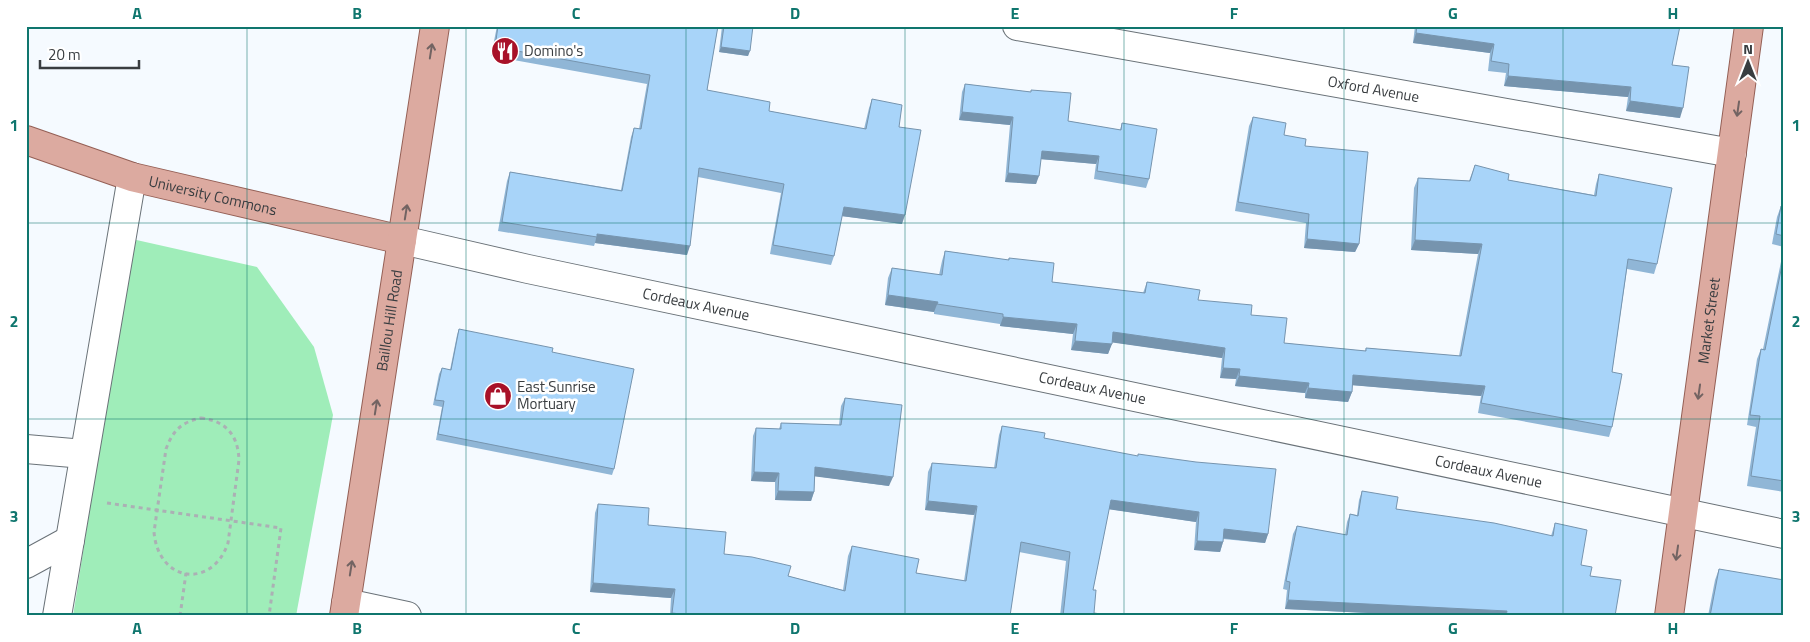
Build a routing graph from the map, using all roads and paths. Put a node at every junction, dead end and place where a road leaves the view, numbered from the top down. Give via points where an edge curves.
1 (435, 26) edge
2 (1017, 26) edge
3 (1749, 26) edge
4 (26, 140) edge
5 (1732, 153) junction
6 (132, 177) junction
7 (402, 240) junction
8 (26, 449) edge
9 (84, 454) junction
10 (77, 499) junction
11 (158, 510) junction
12 (1683, 512) junction
13 (231, 521) junction
14 (1784, 534) edge
15 (70, 540) junction
16 (26, 564) edge
17 (186, 573) junction
18 (345, 609) edge
19 (56, 616) edge
20 (180, 616) edge
21 (269, 616) edge
22 (407, 616) edge
23 (1669, 616) edge

7 -> 1 main road, Baillou Hill Road
2 - 5 street, Oxford Avenue
3 -> 5 main road, Market Street
4 - 6 main road, University Commons
5 -> 12 main road, Market Street
6 - 7 main road, University Commons
6 - 9 street
7 - 12 street, Cordeaux Avenue
18 -> 7 main road, Baillou Hill Road
8 - 9 street
9 - 10 street
10 - 11 path
10 - 15 street
11 - 13 path
11 - 13 path via 170,437 178,427 202,418 225,426 239,447
11 - 17 path via 154,532 160,556 168,566
12 - 14 street, Cordeaux Avenue
12 -> 23 main road, Market Street
13 - 17 path via 224,554 216,564 205,571
13 - 21 path via 281,528
15 - 16 street
15 - 19 street
17 - 20 path
18 - 22 street

